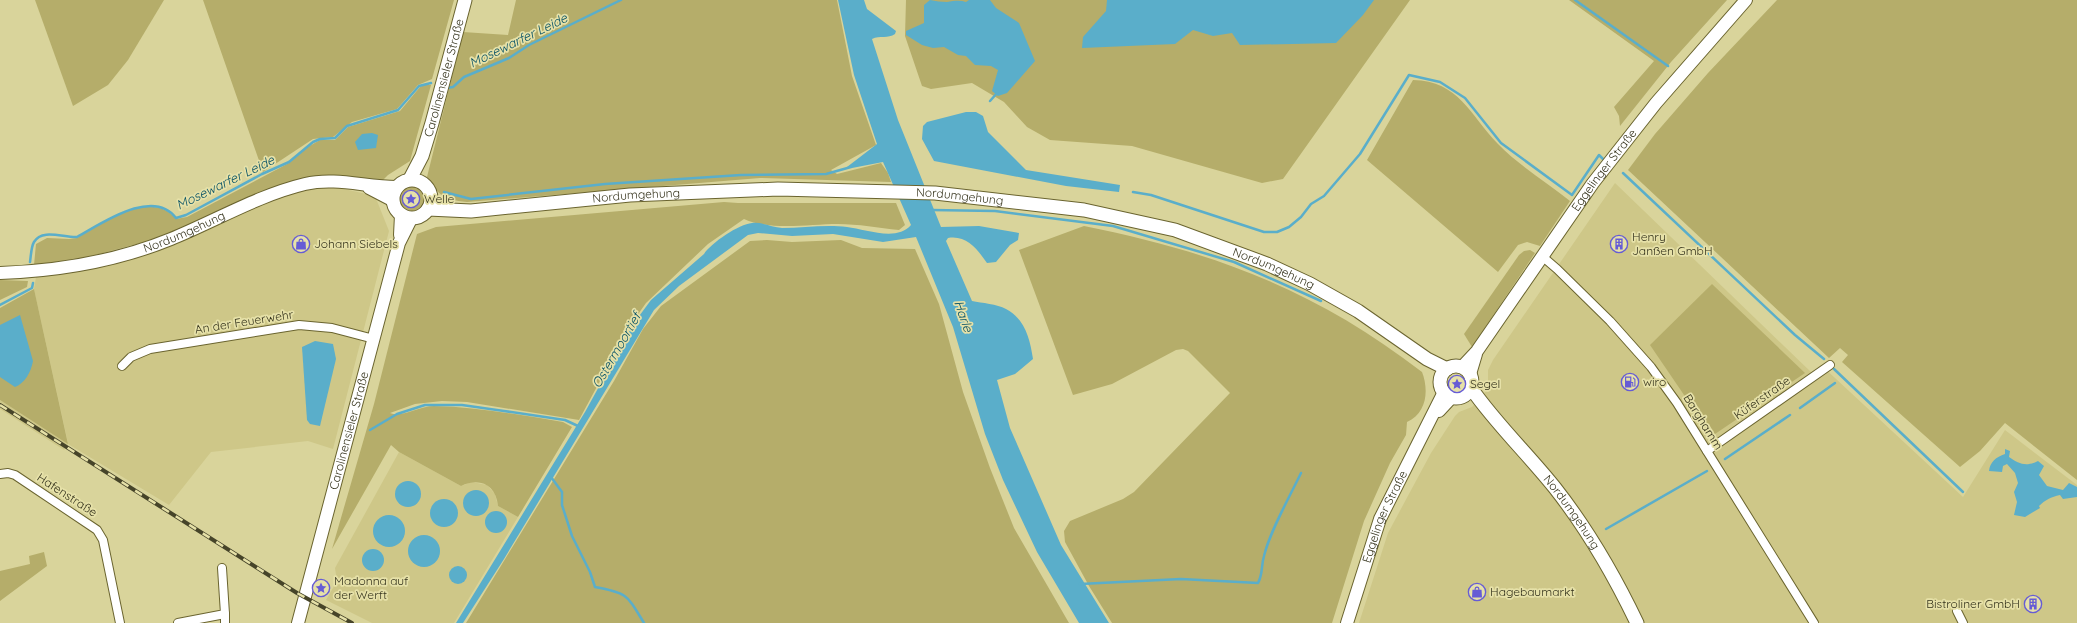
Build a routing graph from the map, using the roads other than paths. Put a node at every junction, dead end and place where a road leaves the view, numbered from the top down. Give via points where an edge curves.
1 (465, 0) edge
2 (1746, 0) edge
3 (416, 181) junction
4 (364, 185) junction
5 (396, 187) junction
6 (392, 200) junction
7 (430, 204) junction
8 (406, 217) junction
9 (1542, 257) junction
10 (0, 273) edge
11 (374, 339) junction
12 (1830, 365) dead end
13 (122, 366) dead end
14 (1466, 370) junction
15 (1444, 373) junction
16 (1458, 393) junction
17 (1707, 451) junction
18 (0, 474) edge
19 (222, 568) dead end
20 (1957, 611) dead end
21 (225, 614) junction
22 (120, 623) edge
23 (178, 623) edge
24 (225, 623) edge
25 (298, 623) edge
26 (1347, 623) edge
27 (1637, 623) edge
28 (1814, 623) edge
29 (1964, 623) edge

1 - 3 main road, Carolinensieler Straße
2 - 9 street, Eggelinger Straße via 1656,103 1593,183
3 - 5 main road
3 - 7 main road via 429,190
4 - 5 street, Nordumgehung
4 - 6 street, Nordumgehung
4 - 10 street, Nordumgehung via 334,181 306,184 271,195 176,238 139,250 77,265
5 - 6 main road
6 - 8 main road via 393,206
7 - 8 main road via 421,216
7 - 15 main road, Nordumgehung via 471,211 630,194 730,189 935,193 1084,210 1182,233 1267,264 1310,284 1371,319
8 - 11 street, Carolinensieler Straße
9 - 14 street, Eggelinger Straße
9 - 17 street, Barghamm via 1636,348 1677,403
11 - 13 street, An der Feuerwehr via 332,328 299,325 150,349 131,357
11 - 25 street, Carolinensieler Straße
12 - 17 street, Küferstraße
14 - 15 main road via 1452,366
14 - 16 main road via 1472,383
15 - 16 main road, Nordumgehung via 1441,388
16 - 26 street, Eggelinger Straße via 1434,416 1408,461 1380,519
16 - 27 main road, Nordumgehung via 1489,413 1529,457 1572,511 1603,558
17 - 28 street, Barghamm
18 - 22 street, Hafenstraße via 15,475 97,530 103,540
19 - 21 street
20 - 29 street
21 - 23 street
21 - 24 street

